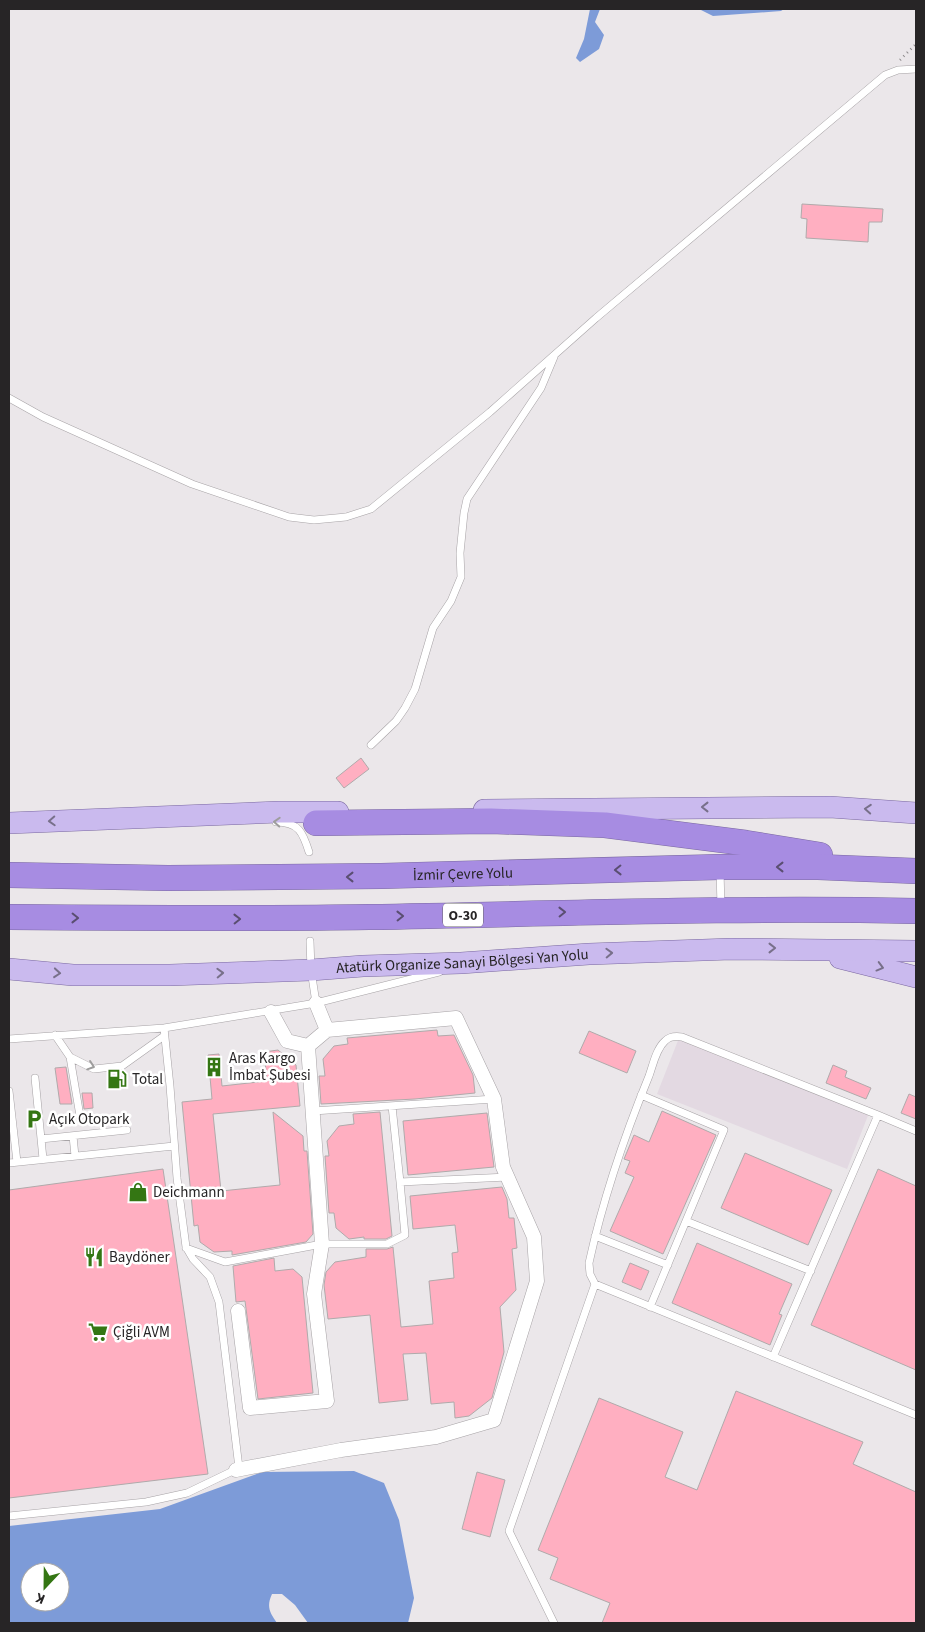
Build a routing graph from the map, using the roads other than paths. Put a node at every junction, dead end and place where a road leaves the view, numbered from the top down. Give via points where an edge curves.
1 (916, 69) edge
2 (555, 354) junction
3 (9, 398) edge
4 (371, 745) dead end
5 (916, 813) edge
6 (96, 819) junction
7 (227, 822) dead end
8 (264, 822) dead end
9 (9, 823) edge
10 (316, 823) dead end
11 (309, 852) dead end
12 (9, 858) edge
13 (720, 867) junction
14 (916, 871) edge
15 (9, 875) edge
16 (168, 878) junction
17 (722, 910) junction
18 (916, 911) edge
19 (9, 917) edge
20 (310, 941) dead end
21 (799, 948) junction
22 (916, 951) edge
23 (460, 962) junction
24 (9, 969) edge
25 (311, 970) junction
26 (916, 977) edge
27 (316, 1003) junction
28 (271, 1012) junction
29 (164, 1028) junction
30 (327, 1030) junction
31 (56, 1035) junction
32 (164, 1036) junction
33 (9, 1039) edge
34 (308, 1046) junction
35 (70, 1057) junction
36 (35, 1078) dead end
37 (9, 1091) edge
38 (641, 1095) junction
39 (494, 1099) junction
40 (392, 1106) junction
41 (313, 1112) junction
42 (878, 1115) junction
43 (80, 1116) dead end
44 (127, 1130) dead end
45 (916, 1131) edge
46 (74, 1136) junction
47 (41, 1139) junction
48 (174, 1146) junction
49 (75, 1156) junction
50 (43, 1159) junction
51 (17, 1162) junction
52 (9, 1163) edge
53 (508, 1177) junction
54 (400, 1182) junction
55 (686, 1221) junction
56 (595, 1236) junction
57 (322, 1244) junction
58 (186, 1248) junction
59 (668, 1265) junction
60 (811, 1271) junction
61 (595, 1284) junction
62 (650, 1307) junction
63 (238, 1311) dead end
64 (774, 1357) junction
65 (916, 1415) edge
66 (236, 1470) junction
67 (9, 1516) edge
68 (554, 1623) edge

1 - 2 lane via 898,70 886,75
2 - 3 lane via 371,509 346,517 314,520 290,517 192,484 42,417
2 - 4 lane via 541,388 467,500 460,577 451,601 433,628 415,689 405,708
5 -> 6 main road via 830,807 702,807 279,812
6 - 7 lane via 158,824
6 -> 9 main road
11 -> 8 lane via 302,833 293,825
10 - 14 highway via 491,821 605,824
12 - 16 highway
14 -> 13 highway, İzmir Çevre Yolu
13 -> 16 highway, İzmir Çevre Yolu
13 - 17 lane
15 - 16 highway, İzmir Çevre Yolu
17 - 18 highway, O-30
19 -> 17 highway, O-30 via 200,919
20 - 25 lane
21 - 22 main road, Atatürk Organize Sanayi Bölgesi Yan Yolu
23 -> 21 main road, Atatürk Organize Sanayi Bölgesi Yan Yolu via 731,948
21 -> 26 main road
23 - 25 main road, Atatürk Organize Sanayi Bölgesi Yan Yolu
23 - 27 lane via 438,973
24 -> 25 main road, Atatürk Organize Sanayi Bölgesi Yan Yolu via 73,975
25 - 27 lane
27 - 28 lane
27 - 30 street
28 - 29 lane
28 - 34 street via 287,1041
29 - 31 lane
29 - 32 lane
30 - 34 street
30 - 39 street via 456,1018
31 - 33 lane
31 - 35 lane
35 -> 32 lane via 94,1069 122,1066
32 - 48 lane
34 - 41 street
35 - 43 lane
36 - 47 lane
37 - 51 lane
38 - 42 lane via 662,1043 677,1036
38 - 55 lane via 724,1130
38 - 56 lane via 608,1184
39 - 40 lane
39 - 53 street via 503,1167
40 - 41 lane
40 - 54 lane
41 - 57 street
42 - 45 lane
42 - 60 lane
44 - 46 lane
46 - 47 lane
46 - 49 lane
47 - 50 lane
48 - 49 lane
48 - 58 lane
49 - 50 lane
50 - 51 lane
51 - 52 lane
53 - 54 lane
53 - 66 street via 534,1237 537,1281 494,1420 436,1437
54 - 57 lane via 405,1235 387,1244
55 - 59 lane
55 - 60 lane
56 - 59 lane
56 - 61 lane via 589,1263
57 - 58 lane via 225,1262
57 - 63 street via 314,1294 327,1401 250,1408
58 - 66 lane via 210,1277 219,1302 239,1468
59 - 62 lane
60 - 64 lane
61 - 62 lane
61 - 68 lane via 508,1531
62 - 64 lane
64 - 65 lane
66 - 67 lane via 187,1493 146,1502

